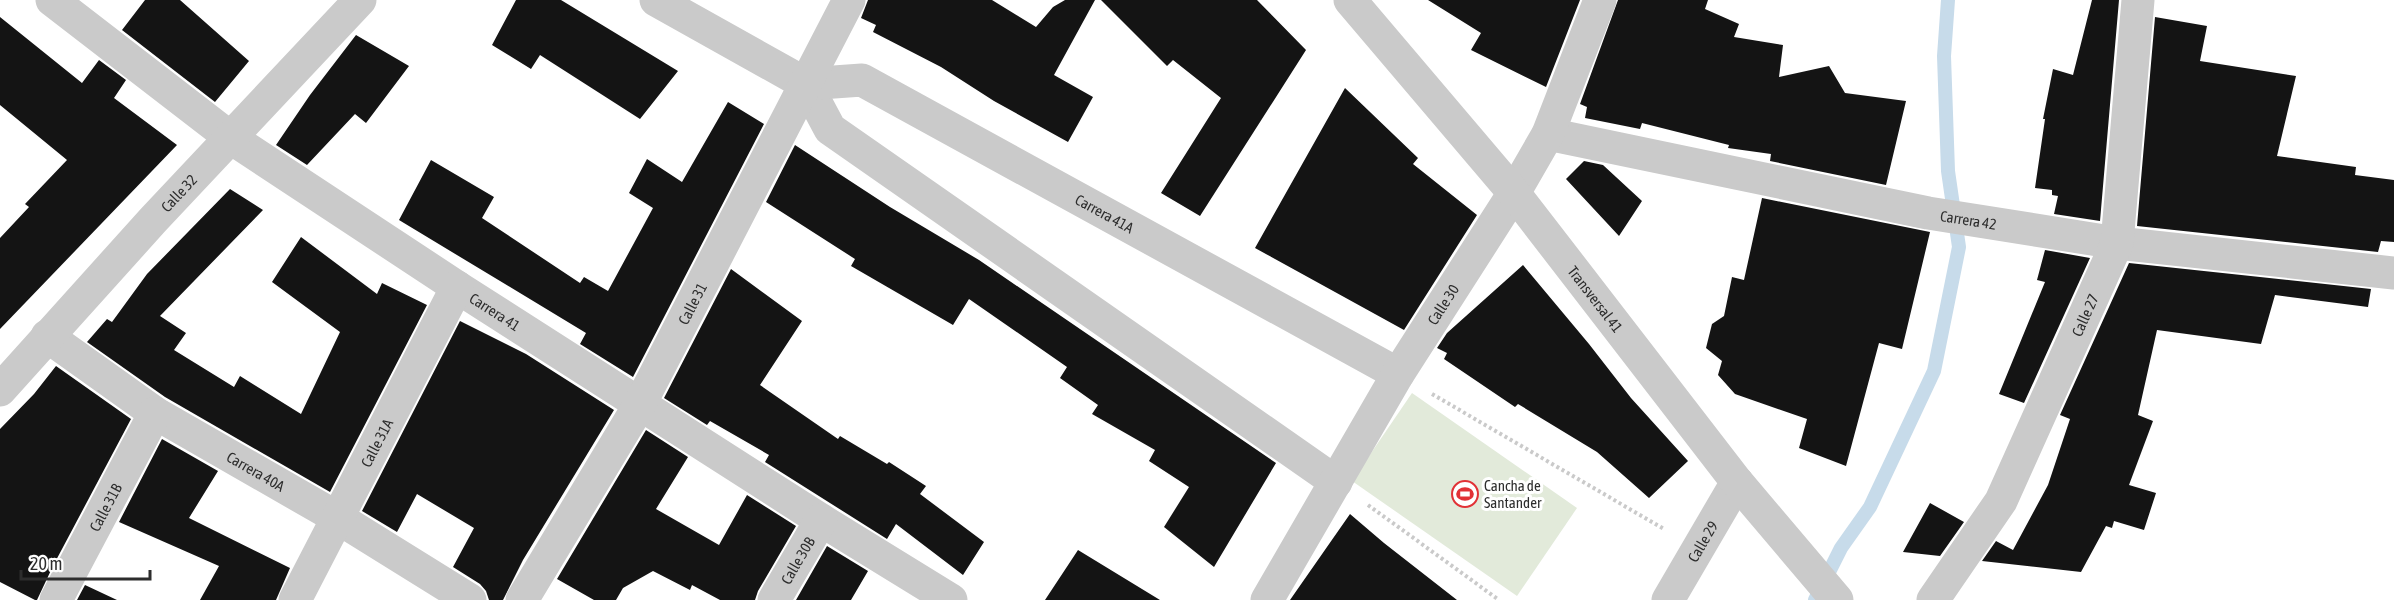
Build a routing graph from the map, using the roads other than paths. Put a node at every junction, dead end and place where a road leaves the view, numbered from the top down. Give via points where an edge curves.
1 (52, 0) edge
2 (360, 0) edge
3 (656, 0) edge
4 (849, 0) edge
5 (1350, 0) edge
6 (1600, 0) edge
7 (2138, 0) edge
8 (806, 84) junction
9 (1548, 134) junction
10 (231, 138) junction
11 (1514, 194) junction
12 (2117, 243) junction
13 (2394, 273) edge
14 (457, 286) junction
15 (47, 336) junction
16 (1398, 374) junction
17 (5, 375) edge
18 (640, 404) junction
19 (155, 413) junction
20 (1336, 482) junction
21 (1737, 482) junction
22 (339, 518) junction
23 (821, 520) junction
24 (56, 600) edge
25 (295, 600) edge
26 (470, 600) edge
27 (522, 600) edge
28 (774, 600) edge
29 (951, 600) edge
30 (1267, 600) edge
31 (1668, 600) edge
32 (1837, 600) edge
33 (1934, 600) edge

1 - 10 street, Carrera 41
2 - 10 street, Calle 32
3 - 8 street
4 - 8 street, Calle 31
5 - 11 street, Transversal 41
6 - 9 street, Calle 30
7 - 12 street, Calle 27
8 - 16 street, Carrera 41A via 862,80
8 - 18 street, Calle 31
8 - 20 street via 830,129
9 - 11 street, Calle 30
9 - 12 street, Carrera 42 via 1928,213
10 - 14 street, Carrera 41
10 - 15 street, Calle 32
11 - 16 street, Calle 30
11 - 21 street, Transversal 41
12 - 13 street, Carrera 42
12 - 33 street, Calle 27 via 2001,501
14 - 18 street, Carrera 41
14 - 22 street, Calle 31A
15 - 17 street, Calle 32
15 - 19 street, Carrera 40A
16 - 20 street, Calle 30
18 - 23 street, Carrera 41
18 - 27 street, Calle 31
19 - 22 street, Carrera 40A
19 - 24 street, Calle 31B
20 - 30 street, Calle 30
21 - 31 street, Calle 29
21 - 32 street, Transversal 41
22 - 25 street, Calle 31A
22 - 26 street, Carrera 40A
23 - 28 street, Calle 30B
23 - 29 street, Carrera 41

